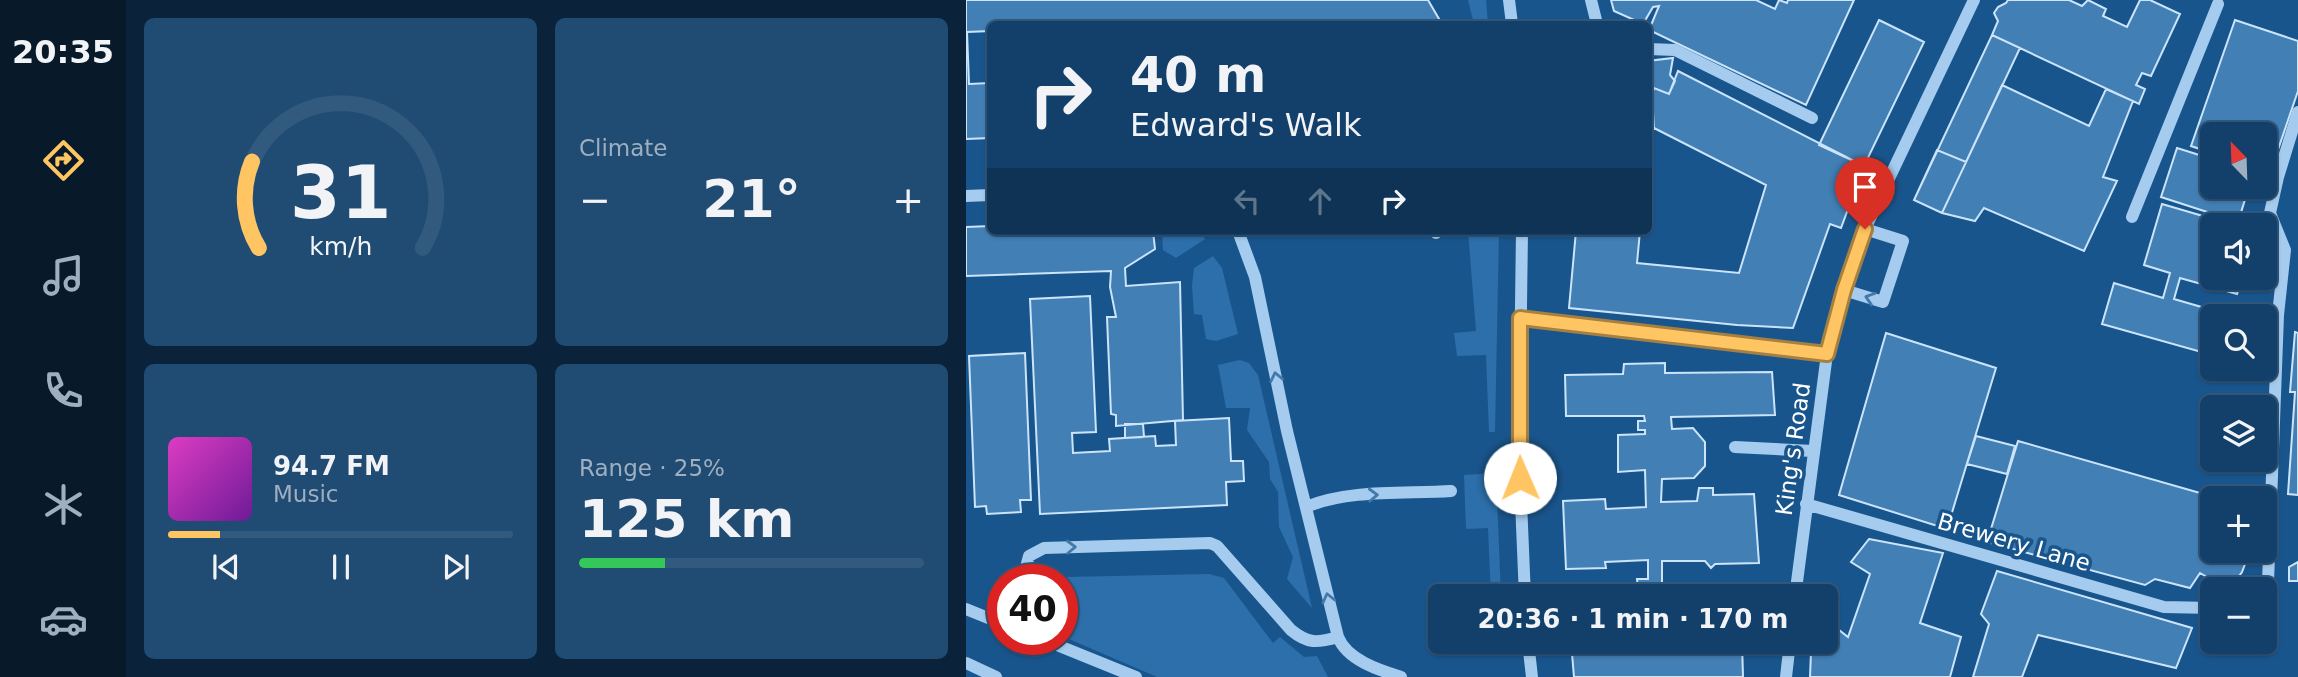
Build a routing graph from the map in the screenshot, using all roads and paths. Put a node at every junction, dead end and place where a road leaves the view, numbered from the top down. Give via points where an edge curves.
1 (1509, 0) edge
2 (1591, 0) edge
3 (1974, 0) edge
4 (2218, 4) dead end
5 (1512, 21) edge
6 (1596, 21) edge
7 (1652, 49) edge
8 (2298, 112) edge
9 (1812, 118) dead end
10 (987, 195) edge
11 (966, 196) edge
12 (2132, 217) dead end
13 (1865, 229) junction
14 (1239, 235) edge
15 (1522, 235) edge
16 (1844, 290) junction
17 (1520, 318) junction
18 (1827, 354) junction
19 (1735, 447) dead end
20 (1813, 451) junction
21 (1451, 491) dead end
22 (1806, 504) junction
23 (1306, 507) junction
24 (1027, 564) edge
25 (2267, 577) edge
26 (1524, 584) edge
27 (1797, 584) edge
28 (2200, 608) edge
29 (966, 609) edge
30 (987, 618) edge
31 (1338, 637) junction
32 (1078, 654) edge
33 (1529, 654) edge
34 (1789, 654) edge
35 (966, 663) edge
36 (996, 677) edge
37 (1136, 677) edge
38 (1401, 677) edge
39 (1530, 677) edge
40 (1786, 677) edge

1 - 5 street
2 - 6 street
3 - 13 street, King's Road
4 - 12 street
7 - 9 street via 1675,50
8 - 25 street via 2270,213 2285,250
10 - 11 street
13 - 16 street, King's Road
13 -> 16 street via 1903,241 1883,302
23 -> 14 street via 1255,277
15 - 17 street
16 - 18 street, King's Road
17 - 18 street
17 - 26 street
18 - 20 street, King's Road
19 - 20 street
20 - 22 street, King's Road
23 -> 21 street via 1325,499
22 - 27 street, King's Road
22 - 28 street, Brewery Lane via 2164,607
31 -> 23 street
24 -> 31 street via 1029,556 1044,548 1210,543 1302,639 1320,643
29 - 30 street
31 - 38 street via 1350,654
32 - 37 street
33 - 39 street
34 - 40 street
35 - 36 street

